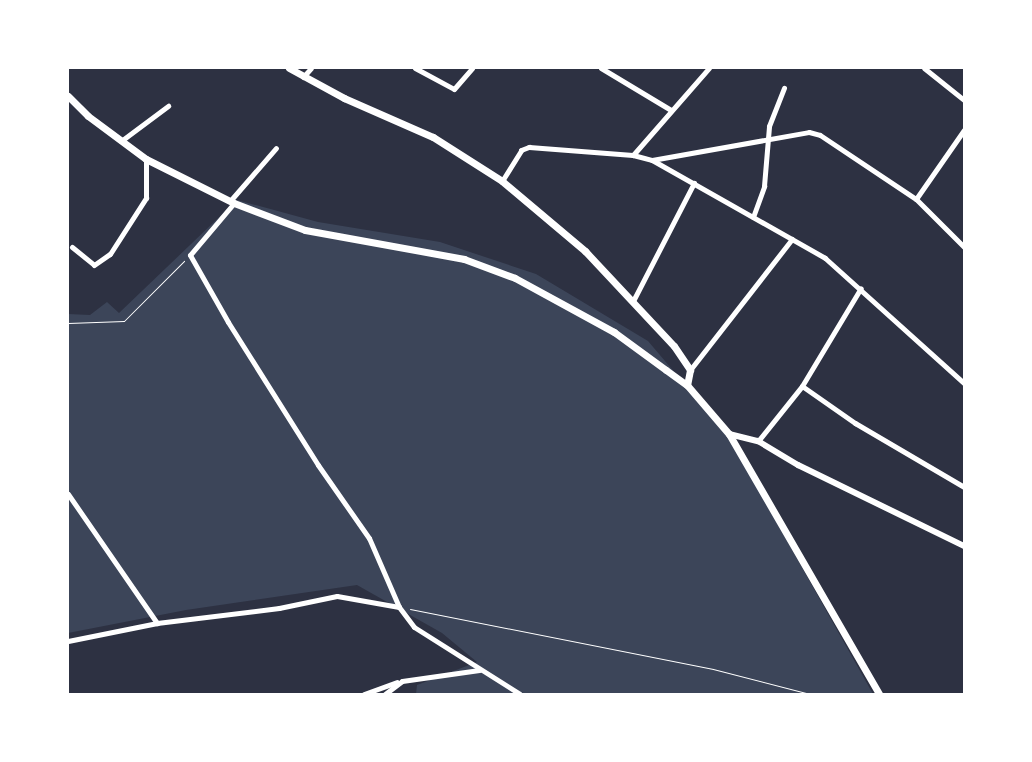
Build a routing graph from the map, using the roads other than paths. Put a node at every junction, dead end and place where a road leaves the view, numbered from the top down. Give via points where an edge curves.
1 (289, 68) edge
2 (311, 68) edge
3 (415, 68) edge
4 (472, 68) edge
5 (601, 68) edge
6 (709, 68) edge
7 (924, 68) edge
8 (303, 77) junction
9 (784, 88) dead end
10 (68, 96) edge
11 (964, 100) edge
12 (168, 106) dead end
13 (671, 110) junction
14 (964, 130) edge
15 (771, 138) junction
16 (120, 142) junction
17 (276, 148) dead end
18 (633, 154) junction
19 (146, 159) junction
20 (652, 160) junction
21 (502, 181) junction
22 (694, 183) junction
23 (916, 199) junction
24 (232, 202) junction
25 (753, 217) junction
26 (792, 239) junction
27 (72, 247) dead end
28 (964, 247) edge
29 (861, 288) junction
30 (633, 301) junction
31 (690, 370) junction
32 (964, 383) edge
33 (687, 385) junction
34 (802, 386) junction
35 (729, 434) junction
36 (758, 441) junction
37 (964, 487) edge
38 (68, 494) edge
39 (964, 546) edge
40 (399, 607) junction
41 (157, 623) junction
42 (68, 641) edge
43 (479, 670) junction
44 (402, 681) junction
45 (364, 694) edge
46 (385, 694) edge
47 (520, 694) edge
48 (878, 694) edge

1 - 8 main road
2 - 8 street
3 - 4 street via 454,89
5 - 13 street
6 - 13 street
7 - 11 street
8 - 21 main road via 433,137
9 - 15 street via 771,119
10 - 16 main road
12 - 16 street
13 - 18 street
14 - 23 street
15 - 20 street
15 - 23 street via 798,132 820,135
15 - 25 street via 764,186
16 - 19 main road
17 - 24 street
18 - 20 street
18 - 21 street via 529,147 521,150
19 - 24 main road
19 - 27 street via 146,198 110,254 94,264
20 - 22 street
21 - 30 main road via 585,252
22 - 25 street
22 - 30 street
23 - 28 street
24 - 33 main road via 305,230 464,259 515,278 614,332
24 - 40 street via 190,255 318,465 369,538
25 - 26 street
26 - 29 street via 825,258
26 - 31 street
29 - 32 street
29 - 34 street
30 - 31 main road via 674,346
31 - 33 main road
33 - 35 main road
34 - 36 street
34 - 37 street via 855,422
35 - 36 street
35 - 48 main road
36 - 39 street via 798,465
38 - 41 street
40 - 41 street via 337,596 260,611
40 - 43 street via 430,640
41 - 42 street
43 - 44 street
43 - 47 street
44 - 45 street
44 - 46 street

